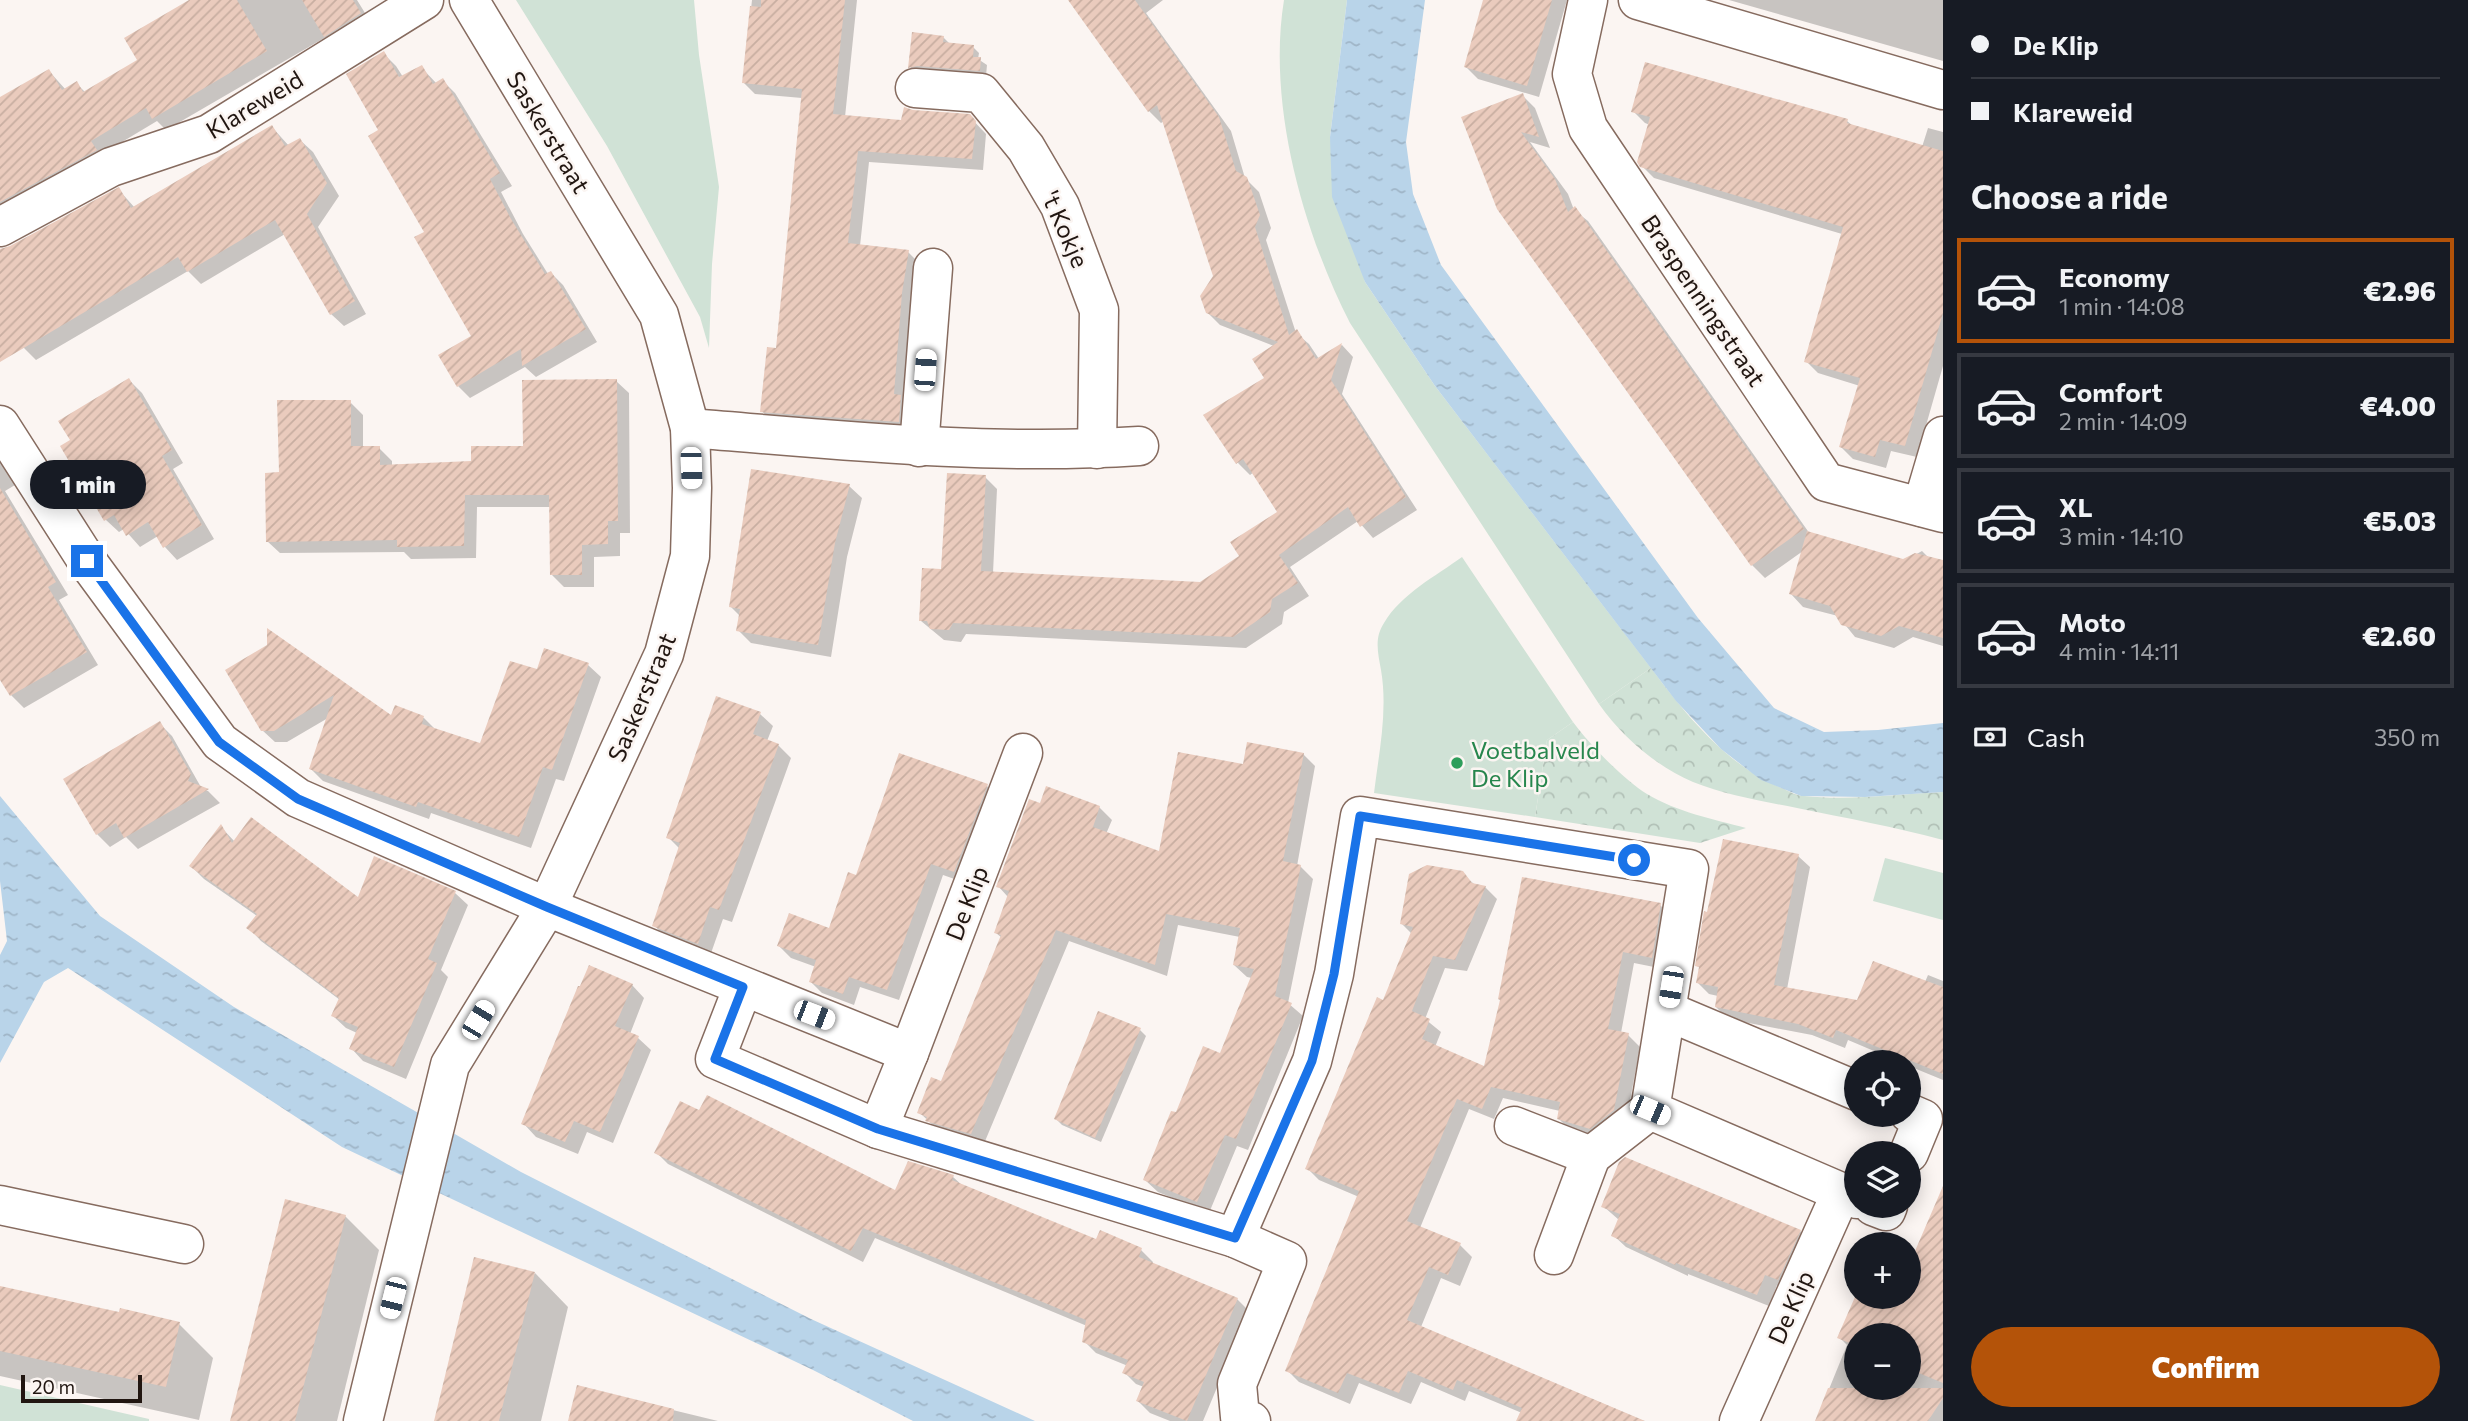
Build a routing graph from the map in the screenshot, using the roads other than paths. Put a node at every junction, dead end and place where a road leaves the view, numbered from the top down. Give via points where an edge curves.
1 (424, 0) edge
2 (469, 0) edge
3 (1588, 0) edge
4 (1638, 0) edge
5 (915, 88) dead end
6 (1943, 90) edge
7 (0, 227) edge
8 (933, 268) dead end
9 (0, 425) edge
10 (690, 428) junction
11 (1943, 436) edge
12 (1139, 446) dead end
13 (919, 447) junction
14 (1097, 449) junction
15 (1933, 510) edge
16 (1023, 752) dead end
17 (547, 907) junction
18 (743, 987) junction
19 (1667, 1011) junction
20 (909, 1053) junction
21 (1844, 1086) edge
22 (1650, 1110) junction
23 (1514, 1126) dead end
24 (878, 1129) junction
25 (1591, 1156) junction
26 (1844, 1193) edge
27 (0, 1205) edge
28 (1847, 1218) edge
29 (1235, 1238) junction
30 (184, 1244) dead end
31 (1554, 1255) dead end
32 (363, 1421) edge
33 (1251, 1421) edge
34 (1740, 1421) edge

1 - 7 street, Klareweid via 209,134 111,167
2 - 10 street, Saskerstraat via 659,315
3 - 15 street, Braspenningstraat via 1572,74 1588,128 1826,482
4 - 6 street
5 - 14 street, 't Kokje via 981,93 1026,148 1060,206 1100,310
8 - 13 street
9 - 17 street via 87,561 219,742 298,799
10 - 13 street
10 - 17 street, Saskerstraat via 690,556 664,654
11 - 15 street
12 - 14 street
13 - 14 street
16 - 20 street, De Klip
17 - 18 street
17 - 32 street, Saskerstraat via 450,1065
18 - 20 street
18 - 24 street via 715,1059
19 - 21 street
19 - 22 street
19 - 29 street via 1689,869 1360,816 1334,974 1312,1061
20 - 24 street, De Klip
22 - 25 street
22 - 26 street
23 - 25 street
24 - 29 street
25 - 31 street
27 - 30 street
28 - 34 street, De Klip
29 - 33 street via 1287,1261 1237,1384 1240,1417

